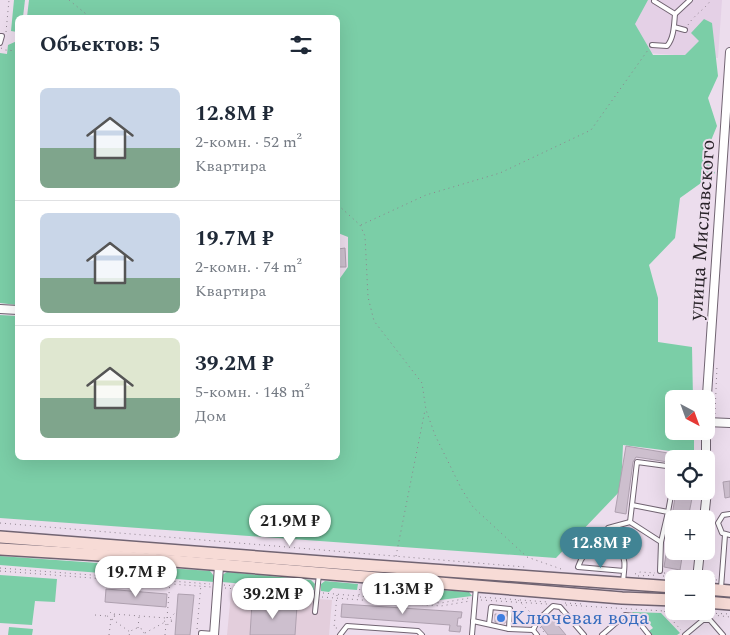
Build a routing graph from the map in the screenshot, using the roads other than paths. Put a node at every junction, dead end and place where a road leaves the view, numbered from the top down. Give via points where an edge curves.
1 (690, 0) edge
2 (654, 1) edge
3 (675, 14) junction
4 (674, 27) junction
5 (685, 30) road end
6 (0, 36) edge
7 (652, 44) road end
8 (0, 45) edge
9 (730, 52) edge
10 (728, 119) edge
11 (0, 309) edge
12 (15, 310) edge
13 (708, 390) edge
14 (715, 422) edge
15 (730, 423) edge
16 (665, 466) edge
17 (632, 505) junction
18 (665, 511) edge
19 (730, 514) edge
20 (630, 522) junction
21 (665, 525) edge
22 (725, 535) junction
23 (730, 535) edge
24 (0, 537) edge
25 (661, 542) junction
26 (602, 547) junction
27 (0, 549) edge
28 (219, 566) junction
29 (660, 571) dead end
30 (319, 574) junction
31 (624, 576) junction
32 (665, 585) edge
33 (726, 591) edge
34 (476, 594) junction
35 (622, 598) junction
36 (665, 600) edge
37 (730, 604) edge
38 (715, 608) edge
39 (316, 612) dead end
40 (696, 620) edge
41 (710, 620) edge
42 (473, 621) junction
43 (489, 624) junction
44 (509, 629) junction
45 (533, 630) junction
46 (199, 635) edge
47 (214, 635) edge
48 (340, 635) edge
49 (422, 635) edge
50 (472, 635) edge
51 (537, 635) edge
52 (584, 635) edge
53 (602, 635) edge
54 (649, 635) edge
55 (685, 635) edge
56 (723, 635) edge

1 - 3 lane
2 - 3 lane
3 - 4 lane
4 - 5 lane
4 - 7 lane via 667,46
6 - 8 lane
9 - 10 street, улица Миславского
10 - 13 street, улица Миславского
11 - 12 street
14 - 15 street
16 - 17 lane via 638,462
17 - 18 lane
17 - 20 lane
19 - 22 lane via 723,515 718,524
20 - 25 lane
20 - 26 lane via 608,528
21 - 25 lane
22 - 23 lane
22 - 33 lane via 722,578
24 - 31 street via 362,566
25 - 29 lane
26 - 31 lane via 620,549 626,559
26 - 31 lane via 583,554 578,567
27 - 28 street
28 - 30 street
28 - 47 street
30 - 34 street
30 - 39 lane
31 - 32 street
31 - 35 street
34 - 35 street
34 - 42 lane
35 - 36 street
37 - 38 street
40 - 55 lane
41 - 56 lane
42 - 43 lane
42 - 50 lane
43 - 44 lane
43 - 44 lane via 491,607 510,609
44 - 45 lane
45 - 51 lane
45 - 52 lane via 537,621 553,606 560,606
46 - 47 lane
48 - 49 lane via 347,626 418,631
53 - 54 lane via 625,615 634,616

